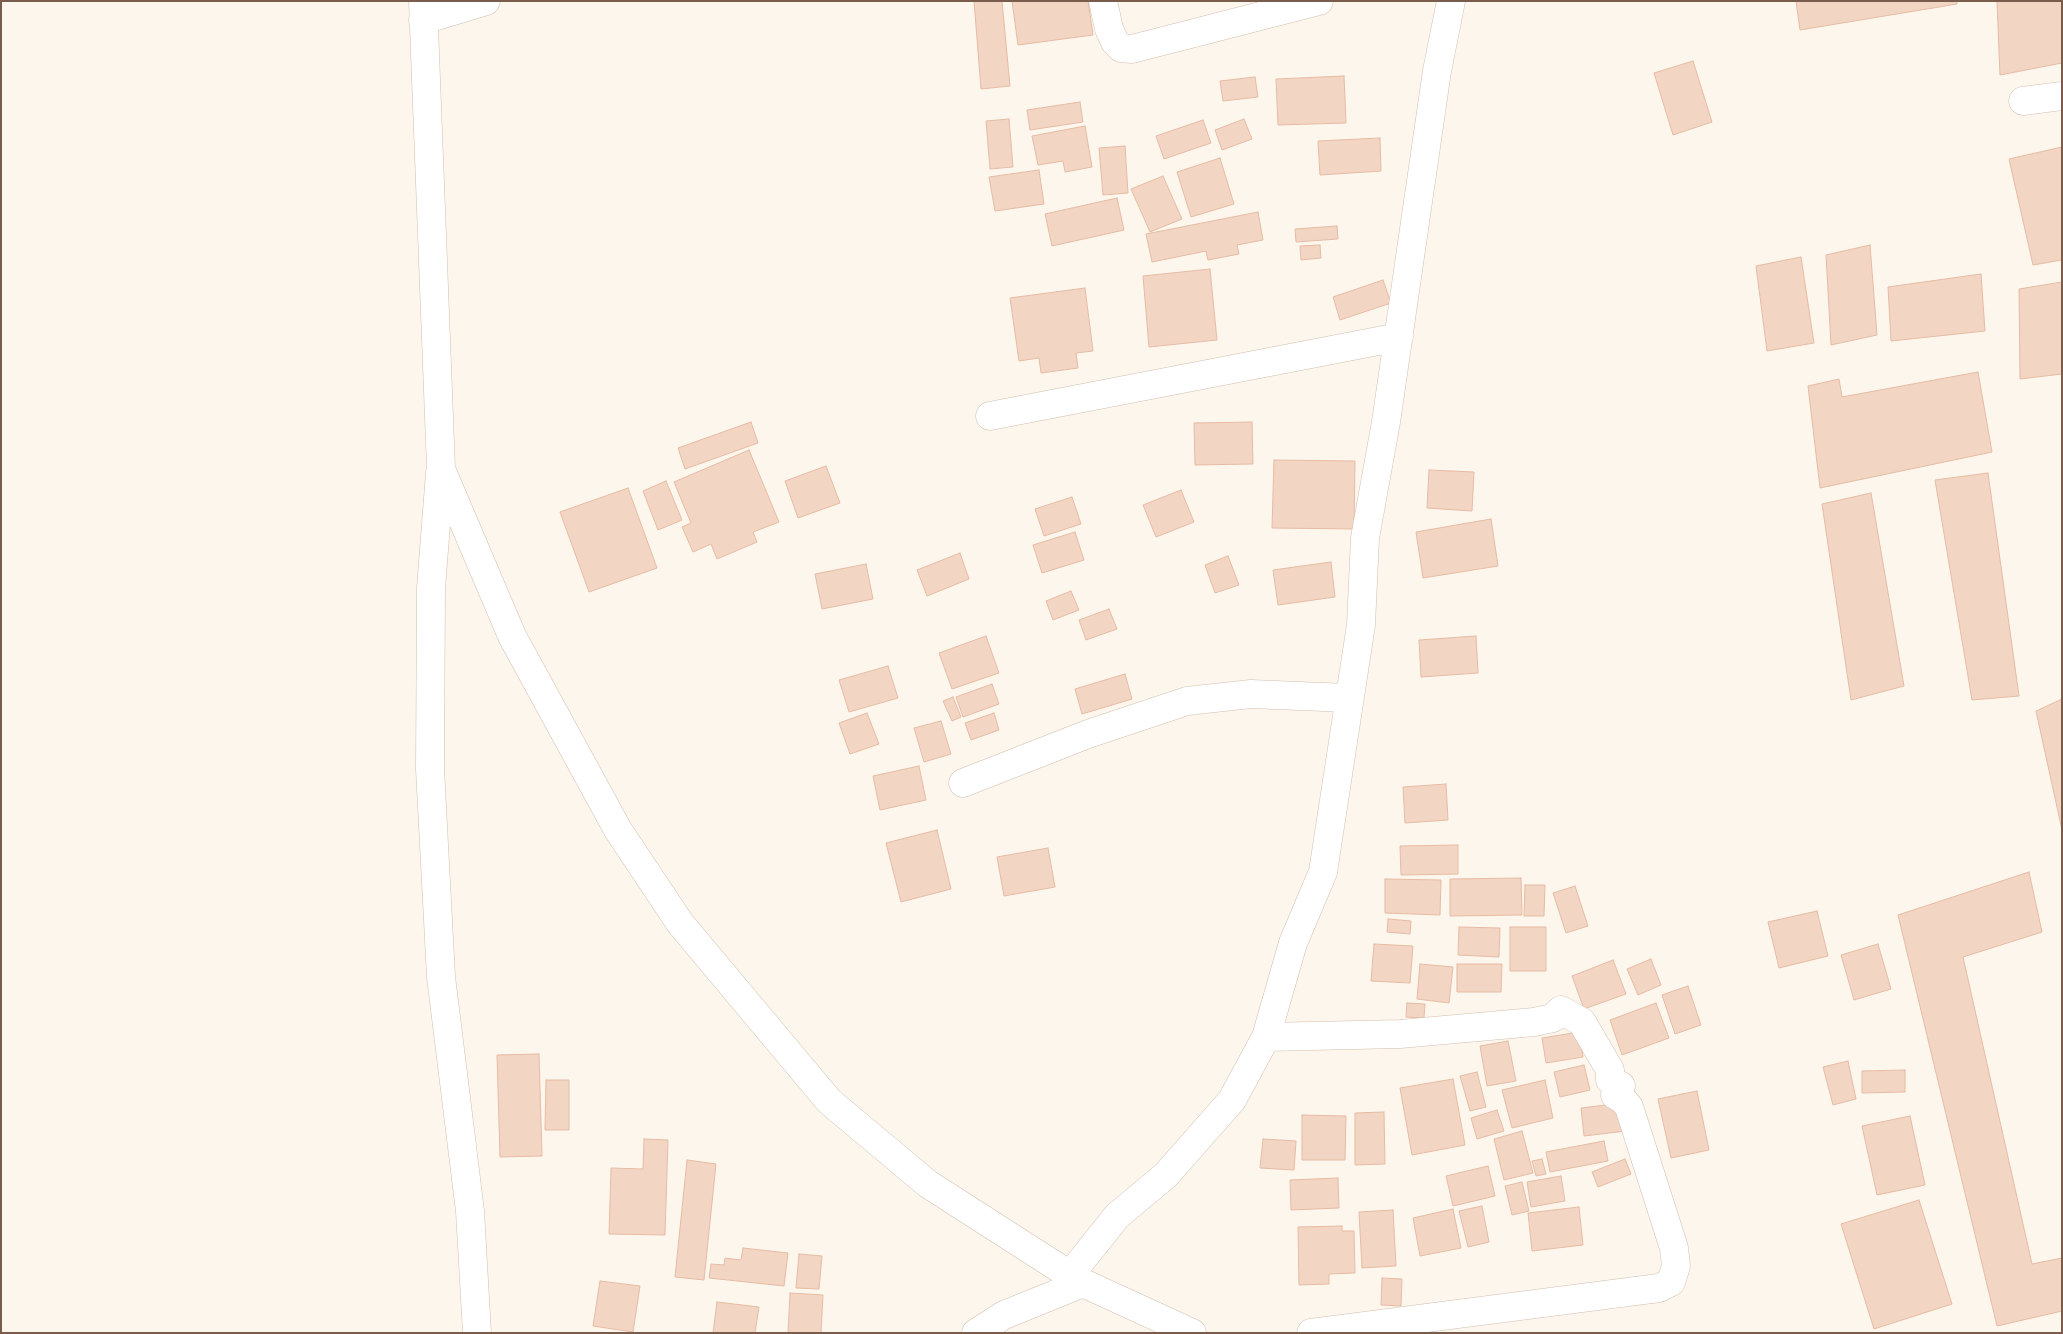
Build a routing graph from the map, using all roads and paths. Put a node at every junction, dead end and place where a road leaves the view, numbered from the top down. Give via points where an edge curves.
1 (486, 1) edge
2 (1103, 1) edge
3 (1319, 1) edge
4 (1451, 1) edge
5 (423, 10) edge
6 (2062, 96) edge
7 (2023, 101) dead end
8 (1399, 337) junction
9 (990, 416) dead end
10 (441, 469) junction
11 (1348, 698) junction
12 (963, 783) dead end
13 (1266, 1037) junction
14 (1076, 1279) junction
15 (477, 1333) edge
16 (976, 1333) edge
17 (1192, 1333) edge
18 (1311, 1333) edge

1 - 5 street
2 - 3 street via 1115,42 1121,48 1132,49
4 - 8 street via 1437,71
5 - 10 street
6 - 7 street
8 - 9 street
8 - 11 street via 1365,538 1361,625
10 - 14 street via 512,636 618,830 680,923 829,1101 928,1184
10 - 15 street via 431,588 430,769 440,977 470,1211
11 - 12 street via 1251,694 1187,701 1088,734
11 - 13 street via 1322,872 1294,943
13 - 14 street via 1232,1100 1166,1175 1117,1216
13 - 18 street via 1400,1034 1534,1022 1553,1018 1561,1010 1582,1022 1610,1070 1610,1080 1621,1086 1615,1095 1629,1107 1674,1248 1676,1266 1671,1282 1659,1288
14 - 16 street via 1004,1315
14 - 17 street

